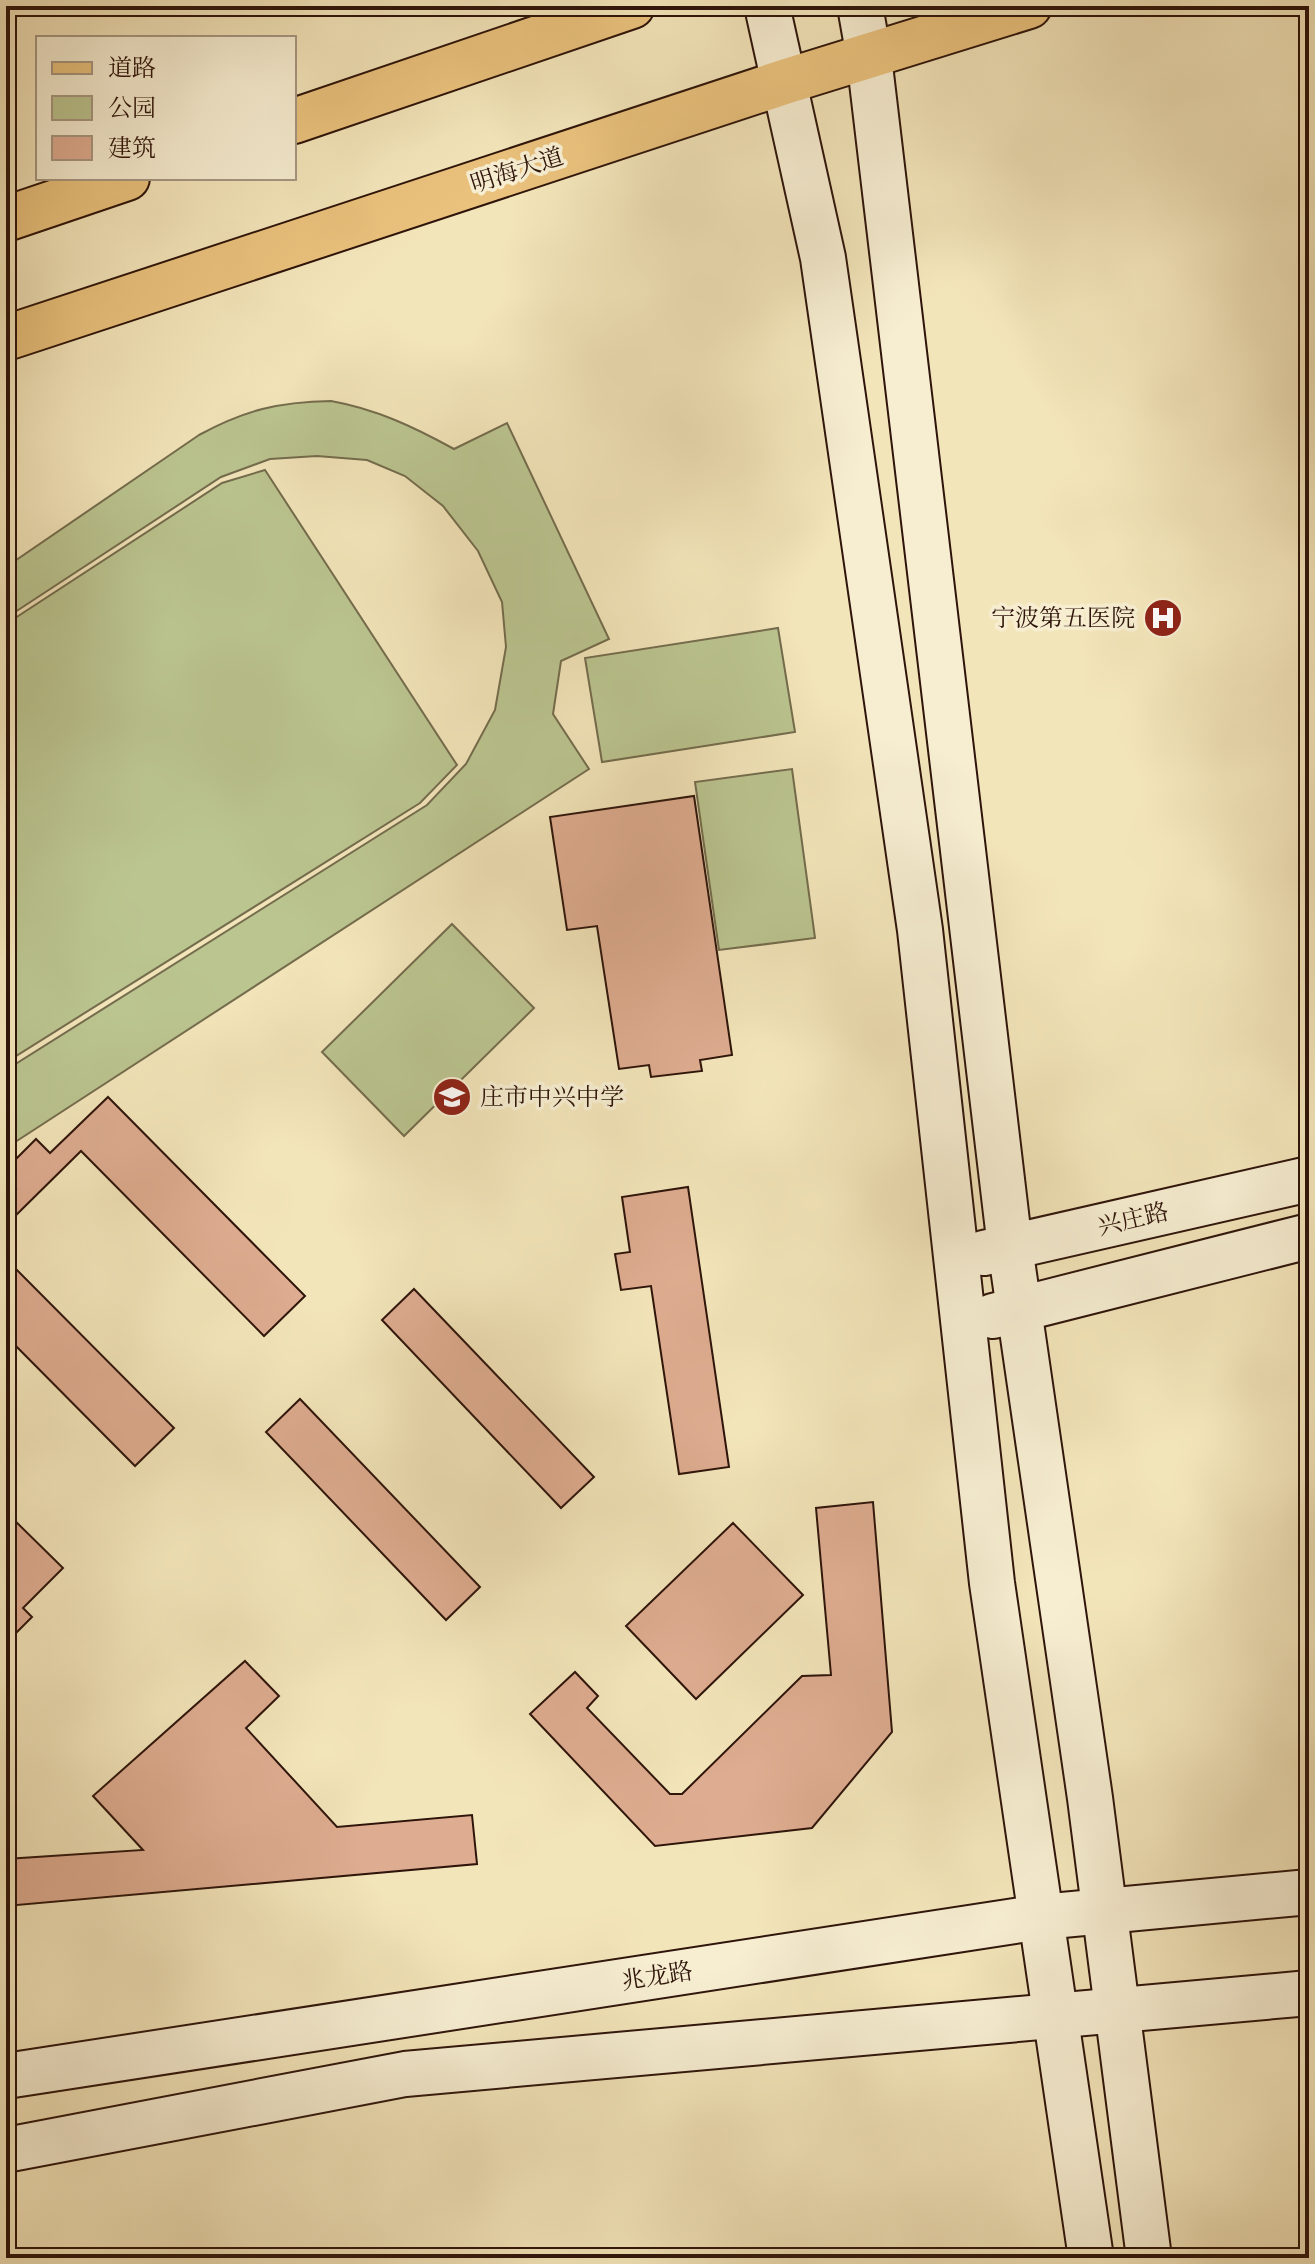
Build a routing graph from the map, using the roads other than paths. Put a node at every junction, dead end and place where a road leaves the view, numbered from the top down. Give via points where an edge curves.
1 (632, 6) edge
2 (767, 6) edge
3 (860, 6) edge
4 (1029, 6) edge
5 (869, 57) junction
6 (784, 82) junction
7 (296, 120) edge
8 (121, 180) edge
9 (6, 219) edge
10 (6, 338) edge
11 (1309, 1179) edge
12 (1309, 1236) edge
13 (1010, 1247) junction
14 (956, 1259) junction
15 (1019, 1309) junction
16 (963, 1324) junction
17 (1309, 1892) edge
18 (1104, 1909) junction
19 (1041, 1917) junction
20 (1309, 1993) edge
21 (1117, 2010) junction
22 (1055, 2015) junction
23 (6, 2076) edge
24 (6, 2150) edge
25 (1091, 2258) edge
26 (1149, 2258) edge

1 - 7 main road
2 - 6 street
3 - 5 street
4 - 5 main road, 明海大道
5 - 6 main road, 明海大道
5 - 13 street
6 - 10 main road, 明海大道
6 - 14 street via 826,274 920,930
8 - 9 main road
11 - 13 street, 兴庄路
12 - 15 street
13 - 14 street, 兴庄路
13 - 15 street
14 - 16 street
15 - 16 street
15 - 18 street
16 - 19 street via 992,1583
17 - 18 street, 兆龙路
18 - 19 street, 兆龙路
18 - 21 street
19 - 22 street
19 - 23 street, 兆龙路
20 - 21 street
21 - 22 street
21 - 26 street
22 - 24 street via 405,2074
22 - 25 street

